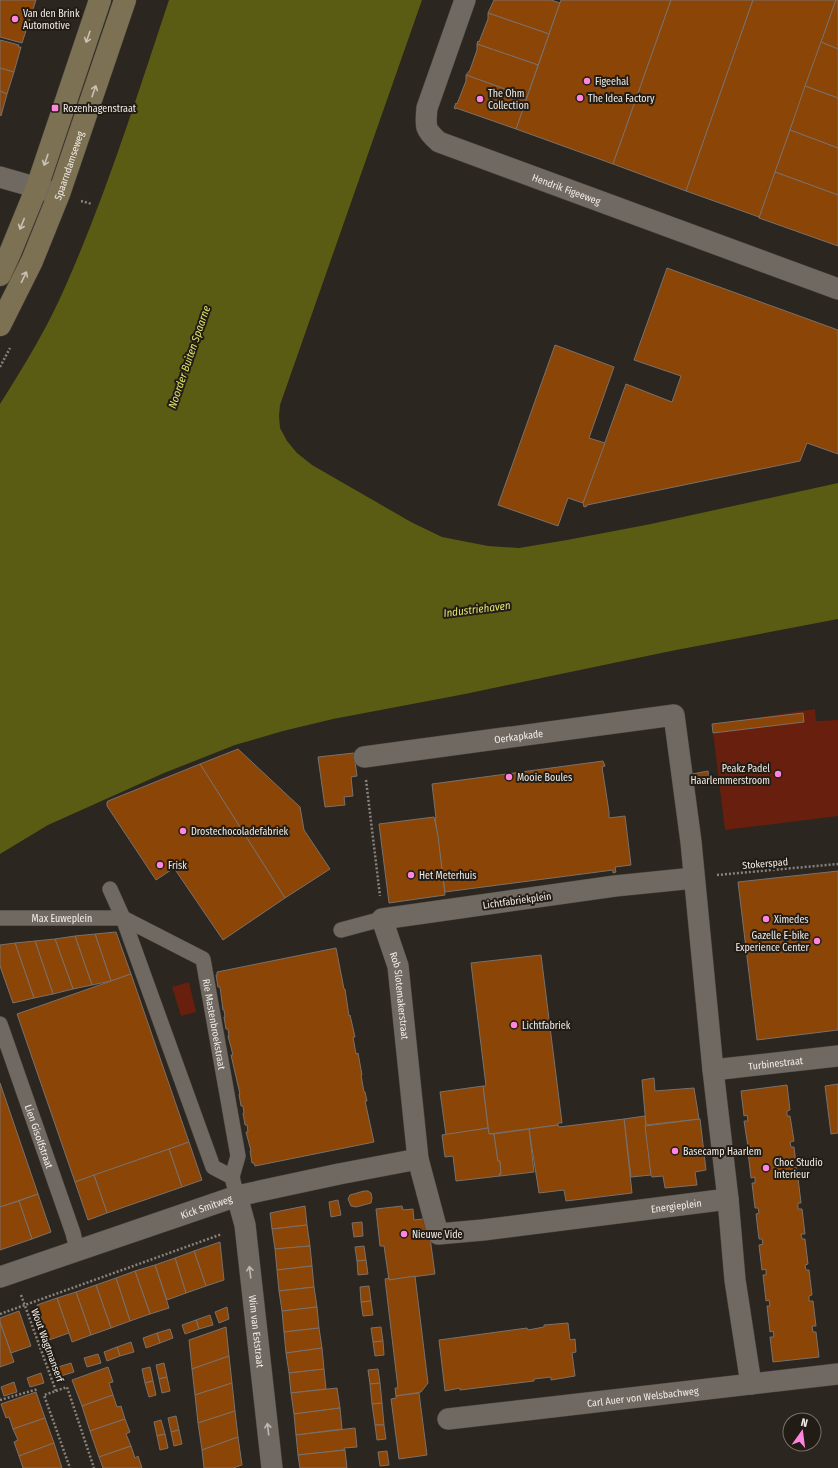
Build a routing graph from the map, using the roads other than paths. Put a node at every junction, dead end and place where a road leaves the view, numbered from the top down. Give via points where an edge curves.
1 (100, 0) edge
2 (125, 0) edge
3 (465, 0) edge
4 (0, 177) edge
5 (36, 188) junction
6 (59, 194) junction
7 (0, 275) edge
8 (838, 289) edge
9 (0, 325) edge
10 (364, 757) road end
11 (694, 878) junction
12 (110, 889) dead end
13 (0, 918) edge
14 (123, 918) junction
15 (382, 919) junction
16 (341, 930) dead end
17 (0, 1024) edge
18 (838, 1056) edge
19 (713, 1070) junction
20 (418, 1159) junction
21 (234, 1186) junction
22 (728, 1199) junction
23 (438, 1234) joint
24 (77, 1250) junction
25 (0, 1277) edge
26 (838, 1374) edge
27 (751, 1384) junction
28 (448, 1419) dead end
29 (272, 1468) edge

1 -> 5 main road
6 -> 2 main road, Spaarndamseweg
3 - 8 street, Hendrik Figeeweg via 427,108 428,132 439,142
4 - 5 street
5 - 6 street
5 -> 7 main road
9 -> 6 main road, Spaarndamseweg via 32,261
10 - 11 street, Oerkapkade via 674,715
11 - 15 street, Lichtfabriekplein via 615,886
11 - 19 street
12 - 14 street
13 - 14 street, Max Euweplein
14 - 21 street via 214,1167
14 - 21 street, Rie Mastenbroekstraat via 203,959 238,1156
15 - 16 street, Lichtfabriekplein
15 - 20 street, Rob Slotemakerstraat via 398,966
17 - 24 street, Lien Gisolfstraat
18 - 19 street, Turbinestraat
19 - 22 street
20 - 21 street, Kick Smitweg via 339,1174
20 - 23 street, Rob Slotemakerstraat
21 - 24 street, Kick Smitweg
29 -> 21 street, Wim van Eststraat via 245,1225
22 - 23 street, Energieplein
22 - 27 street via 735,1280
24 - 25 street, Kick Smitweg
26 - 27 street, Carl Auer von Welsbachweg
27 - 28 street, Carl Auer von Welsbachweg

